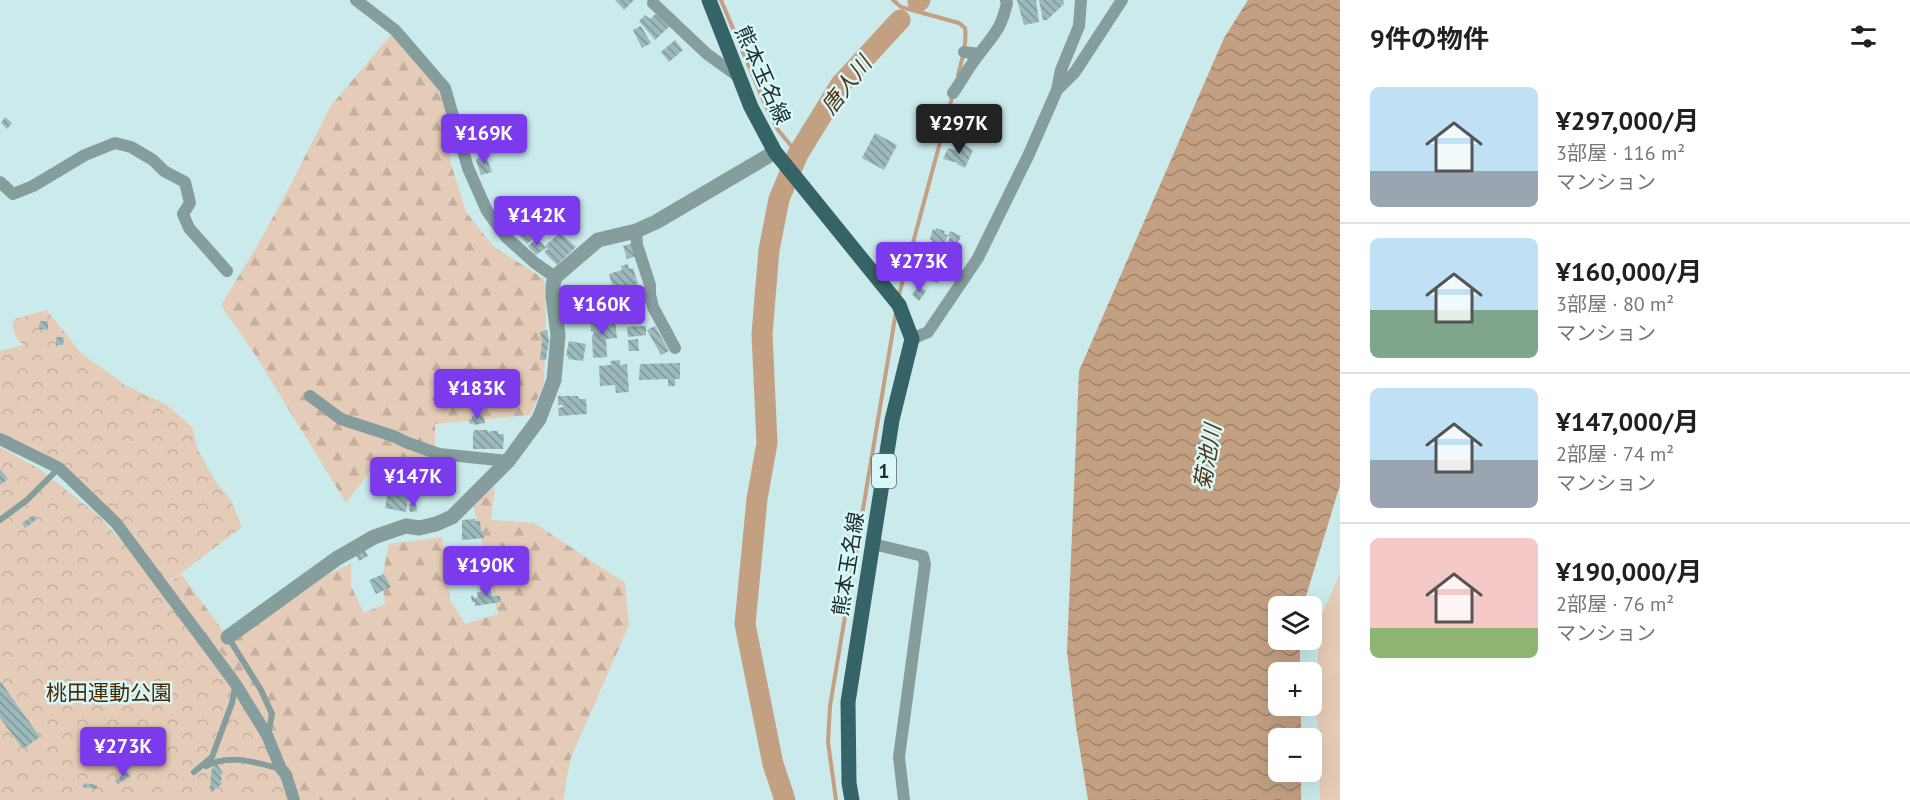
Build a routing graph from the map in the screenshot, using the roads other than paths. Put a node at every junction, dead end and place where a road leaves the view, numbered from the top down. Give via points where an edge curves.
1 (356, 0) edge
2 (709, 0) edge
3 (1006, 0) edge
4 (1081, 0) edge
5 (1122, 0) edge
6 (654, 3) dead end
7 (964, 52) dead end
8 (979, 54) junction
9 (739, 77) junction
10 (1057, 90) junction
11 (953, 93) dead end
12 (778, 155) junction
13 (0, 182) edge
14 (636, 231) junction
15 (227, 271) dead end
16 (555, 277) junction
17 (650, 295) junction
18 (620, 305) dead end
19 (912, 339) junction
20 (675, 348) dead end
21 (309, 396) dead end
22 (0, 439) edge
23 (508, 462) junction
24 (59, 468) junction
25 (0, 520) edge
26 (873, 544) junction
27 (228, 637) joint
28 (235, 683) junction
29 (267, 735) junction
30 (281, 769) junction
31 (294, 800) edge
32 (852, 800) edge
33 (904, 800) edge

1 - 16 street via 395,30 445,88 468,168 487,211 506,237
2 - 9 main road, 熊本玉名線
3 - 8 street via 1002,24
4 - 10 street via 1079,26
5 - 10 street via 1075,72
6 - 9 street via 707,54
7 - 8 street
8 - 11 street
9 - 12 main road, 熊本玉名線 via 759,124
10 - 19 street via 978,258 928,332
12 - 14 street
12 - 19 main road, 熊本玉名線 via 899,305
13 - 15 street via 13,194 108,145 131,147 185,182 190,202 183,214 189,228
14 - 16 street via 598,240
14 - 17 street
16 - 23 street via 558,335 554,380 539,419
17 - 18 street
17 - 20 street
19 - 26 main road, 熊本玉名線 / 1 via 892,420
21 - 23 street via 342,420 439,454
22 - 24 street
23 - 27 street via 452,517 374,537 336,559
24 - 25 lane
24 - 28 street via 116,523
26 - 32 main road, 熊本玉名線 / 1 via 848,702
26 - 33 street via 922,556 925,564 899,757
27 - 29 lane via 272,714
28 - 29 street
28 - 30 lane via 232,703 212,757 194,773 213,762 239,759
29 - 30 street
30 - 31 street

